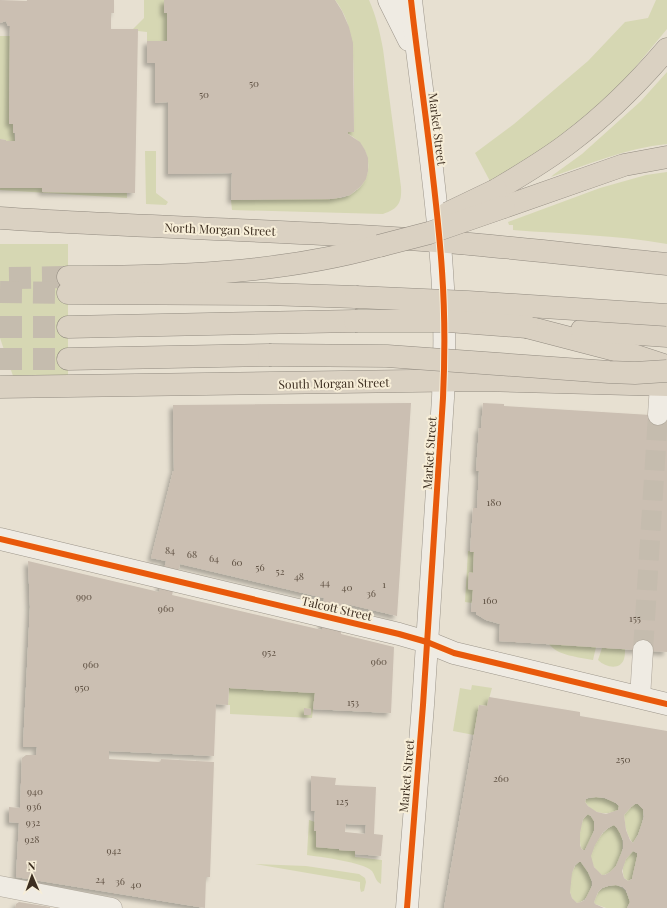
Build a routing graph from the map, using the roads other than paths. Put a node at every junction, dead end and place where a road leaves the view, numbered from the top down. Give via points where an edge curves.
1 (390, 0) edge
2 (411, 0) edge
3 (667, 49) edge
4 (418, 63) junction
5 (667, 157) edge
6 (500, 198) junction
7 (0, 218) edge
8 (440, 242) junction
9 (667, 264) edge
10 (667, 315) edge
11 (68, 326) tunnel mouth
12 (527, 327) junction
13 (667, 336) edge
14 (68, 359) tunnel mouth
15 (665, 377) edge
16 (444, 381) junction
17 (0, 388) edge
18 (658, 415) tunnel mouth
19 (0, 538) edge
20 (427, 642) junction
21 (643, 650) tunnel mouth
22 (640, 698) junction
23 (667, 704) edge
24 (0, 886) edge
25 (112, 908) edge
26 (406, 908) edge

1 - 4 street
2 - 4 street, Market Street
3 - 6 highway via 591,126
4 - 8 street, Market Street
5 - 6 highway
6 - 10 highway, bridge via 379,246 342,256 248,270 152,275 68,285 468,302
7 - 8 highway, North Morgan Street
8 - 9 highway, North Morgan Street
8 - 16 street, Market Street
11 - 12 highway, bridge via 355,320 448,321
12 - 13 highway
12 - 15 highway via 627,353
14 - 15 highway, bridge via 269,355 387,356
15 - 16 highway, South Morgan Street via 580,382
15 - 18 street
16 - 17 highway, South Morgan Street
16 - 20 street, Market Street
19 - 20 street, Talcott Street
20 - 22 street, Talcott Street via 454,653
20 - 26 street, Market Street
21 - 22 street
22 - 23 street, Talcott Street
24 - 25 street

